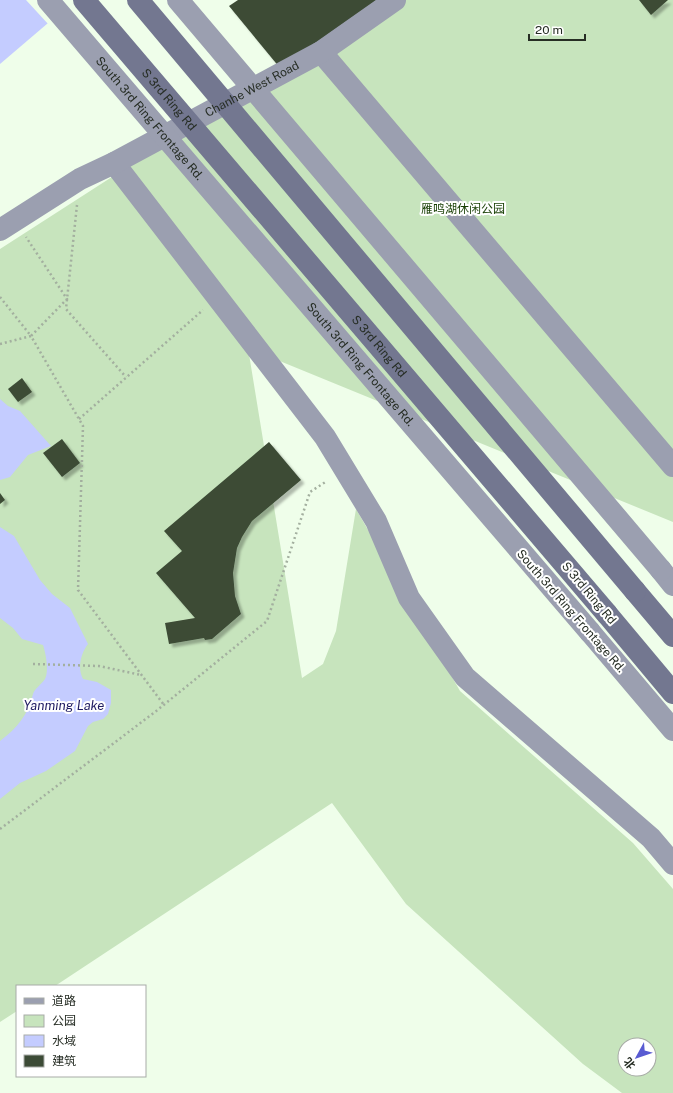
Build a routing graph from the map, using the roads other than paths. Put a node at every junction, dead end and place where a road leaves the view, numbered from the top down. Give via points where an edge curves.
1 (48, 0) edge
2 (84, 0) edge
3 (138, 0) edge
4 (178, 0) edge
5 (395, 0) edge
6 (321, 52) junction
7 (114, 163) junction
8 (8, 225) edge
9 (673, 466) edge
10 (667, 578) edge
11 (673, 636) edge
12 (673, 693) edge
13 (673, 730) edge
14 (673, 864) edge

1 - 13 main road, South 3rd Ring Frontage Rd., bridge
2 - 12 highway, S 3rd Ring Rd, bridge
3 - 11 highway, bridge
4 - 10 main road, bridge
5 - 6 main road, Chanhe West Road
6 - 7 main road, Chanhe West Road
6 - 9 main road
7 - 8 main road, Chanhe West Road via 80,179
7 - 14 main road via 325,437 376,521 408,598 465,677 651,838

